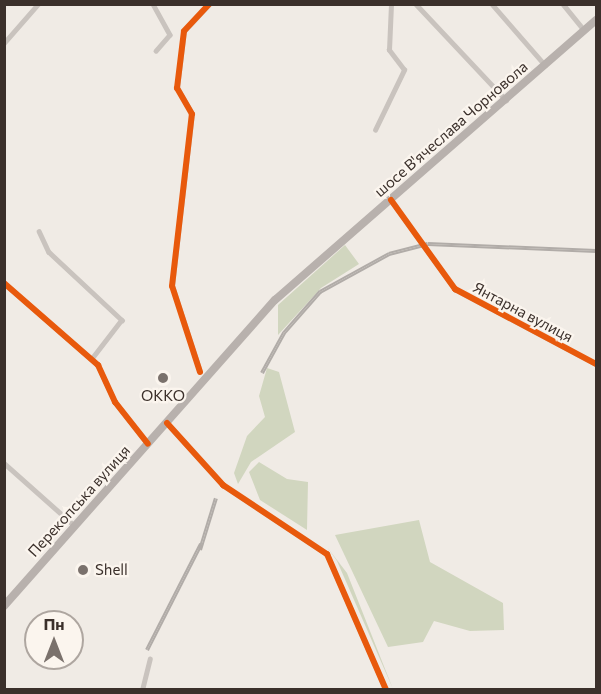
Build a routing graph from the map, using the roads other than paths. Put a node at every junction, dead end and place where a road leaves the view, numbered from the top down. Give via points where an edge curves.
1 (153, 4) edge
2 (209, 4) edge
3 (391, 4) edge
4 (416, 4) edge
5 (492, 4) edge
6 (563, 4) edge
7 (38, 5) edge
8 (597, 20) edge
9 (585, 30) junction
10 (4, 43) edge
11 (156, 51) dead end
12 (545, 65) junction
13 (506, 100) junction
14 (375, 130) dead end
15 (391, 200) junction
16 (39, 231) dead end
17 (321, 257) joint
18 (4, 284) edge
19 (92, 359) junction
20 (597, 364) edge
21 (200, 372) dead end
22 (167, 423) junction
23 (148, 444) junction
24 (4, 464) edge
25 (75, 526) junction
26 (4, 606) edge
27 (150, 659) dead end
28 (142, 690) edge
29 (386, 690) edge

1 - 11 street via 170,35
2 - 21 street via 184,31 177,88 192,114 172,286
3 - 14 street via 389,50 404,70
4 - 13 street
5 - 12 street
6 - 9 street
7 - 10 street
8 - 9 main road, шосе В'ячеслава Чорновола
9 - 12 main road, шосе В'ячеслава Чорновола
12 - 13 main road, шосе В'ячеслава Чорновола
13 - 15 main road, шосе В'ячеслава Чорновола
15 - 17 main road, шосе В'ячеслава Чорновола
15 - 20 street, Янтарна вулиця via 455,289
16 - 19 street via 49,252 122,320
17 - 22 main road, Перекопська вулиця
18 - 19 street
19 - 23 street via 115,402
22 - 23 main road, Перекопська вулиця
22 - 29 street via 223,485 327,554
23 - 25 main road, Перекопська вулиця
24 - 25 street
25 - 26 main road, Перекопська вулиця
27 - 28 street

